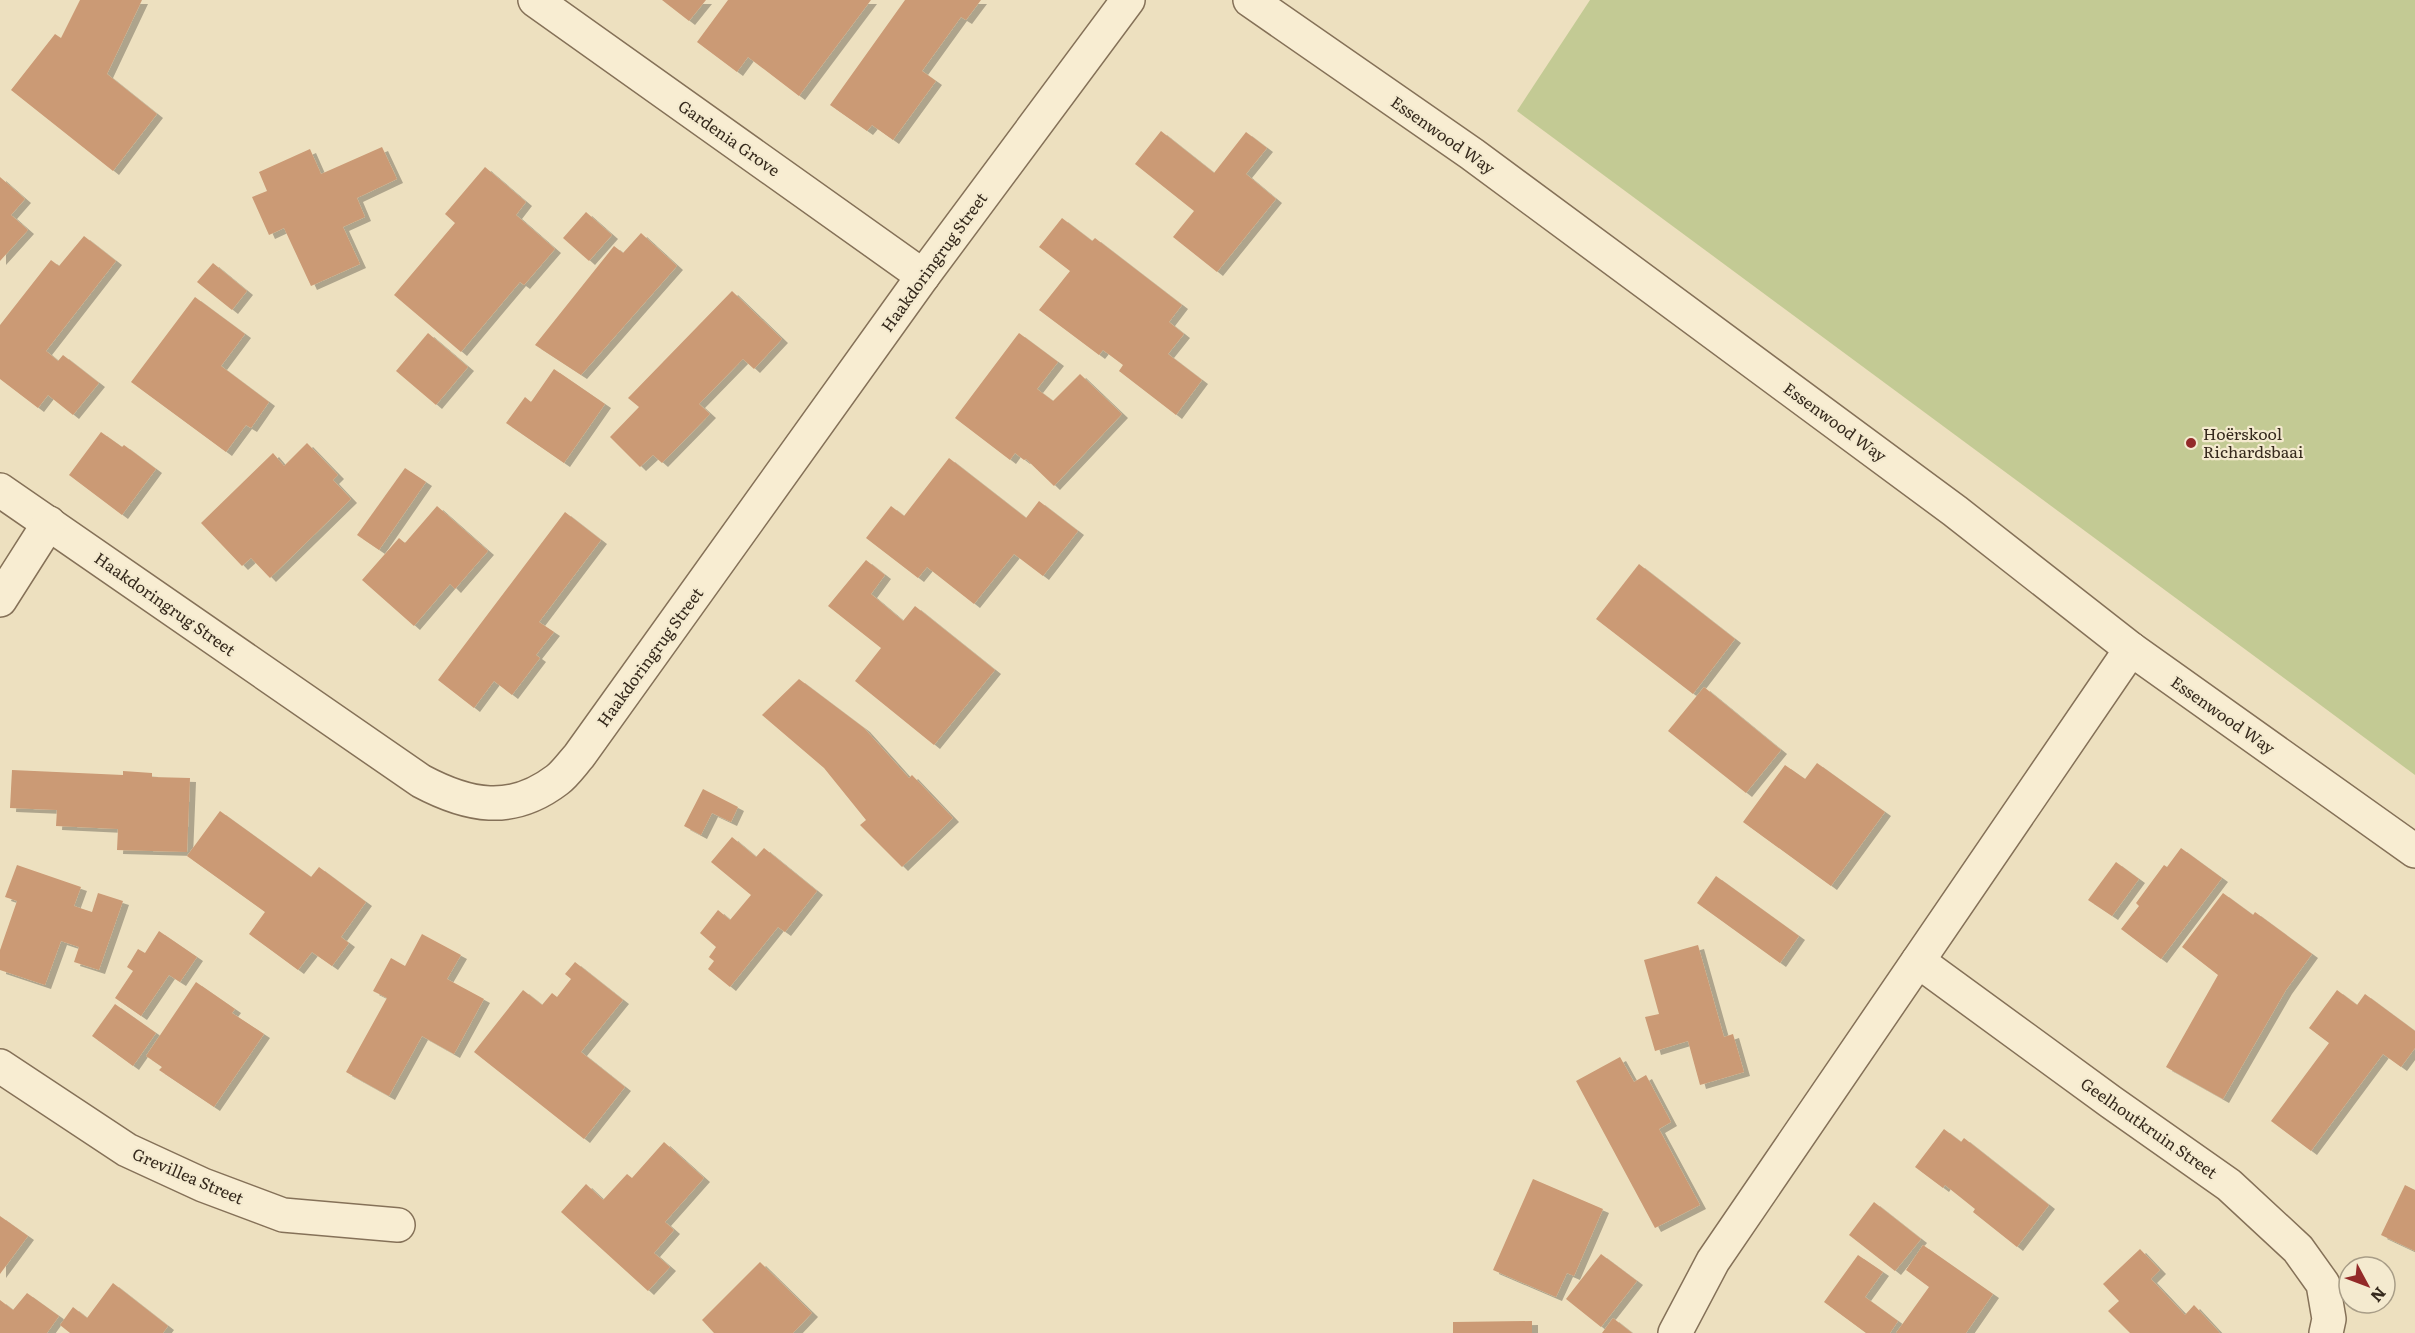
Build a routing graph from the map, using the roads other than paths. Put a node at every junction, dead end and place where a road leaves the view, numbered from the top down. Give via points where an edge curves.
1 (535, 0) edge
2 (1128, 0) edge
3 (1250, 0) edge
4 (923, 276) junction
5 (0, 490) edge
6 (49, 523) junction
7 (0, 600) edge
8 (2131, 649) junction
9 (2415, 851) edge
10 (1918, 961) junction
11 (0, 1066) edge
12 (398, 1225) dead end
13 (1675, 1333) edge
14 (2326, 1333) edge

1 - 4 street, Gardenia Grove
2 - 4 street, Haakdoringrug Street
3 - 8 street, Essenwood Way via 1481,161 1955,511
4 - 6 street, Haakdoringrug Street via 579,756 558,779 531,796 500,804 472,803 421,781
5 - 6 street, Haakdoringrug Street
6 - 7 street
8 - 9 street, Essenwood Way
8 - 10 street
10 - 13 street via 1713,1261
10 - 14 street, Geelhoutkruin Street via 2229,1185 2298,1249 2323,1284 2329,1319
11 - 12 street, Grevillea Street via 127,1150 203,1185 283,1215

